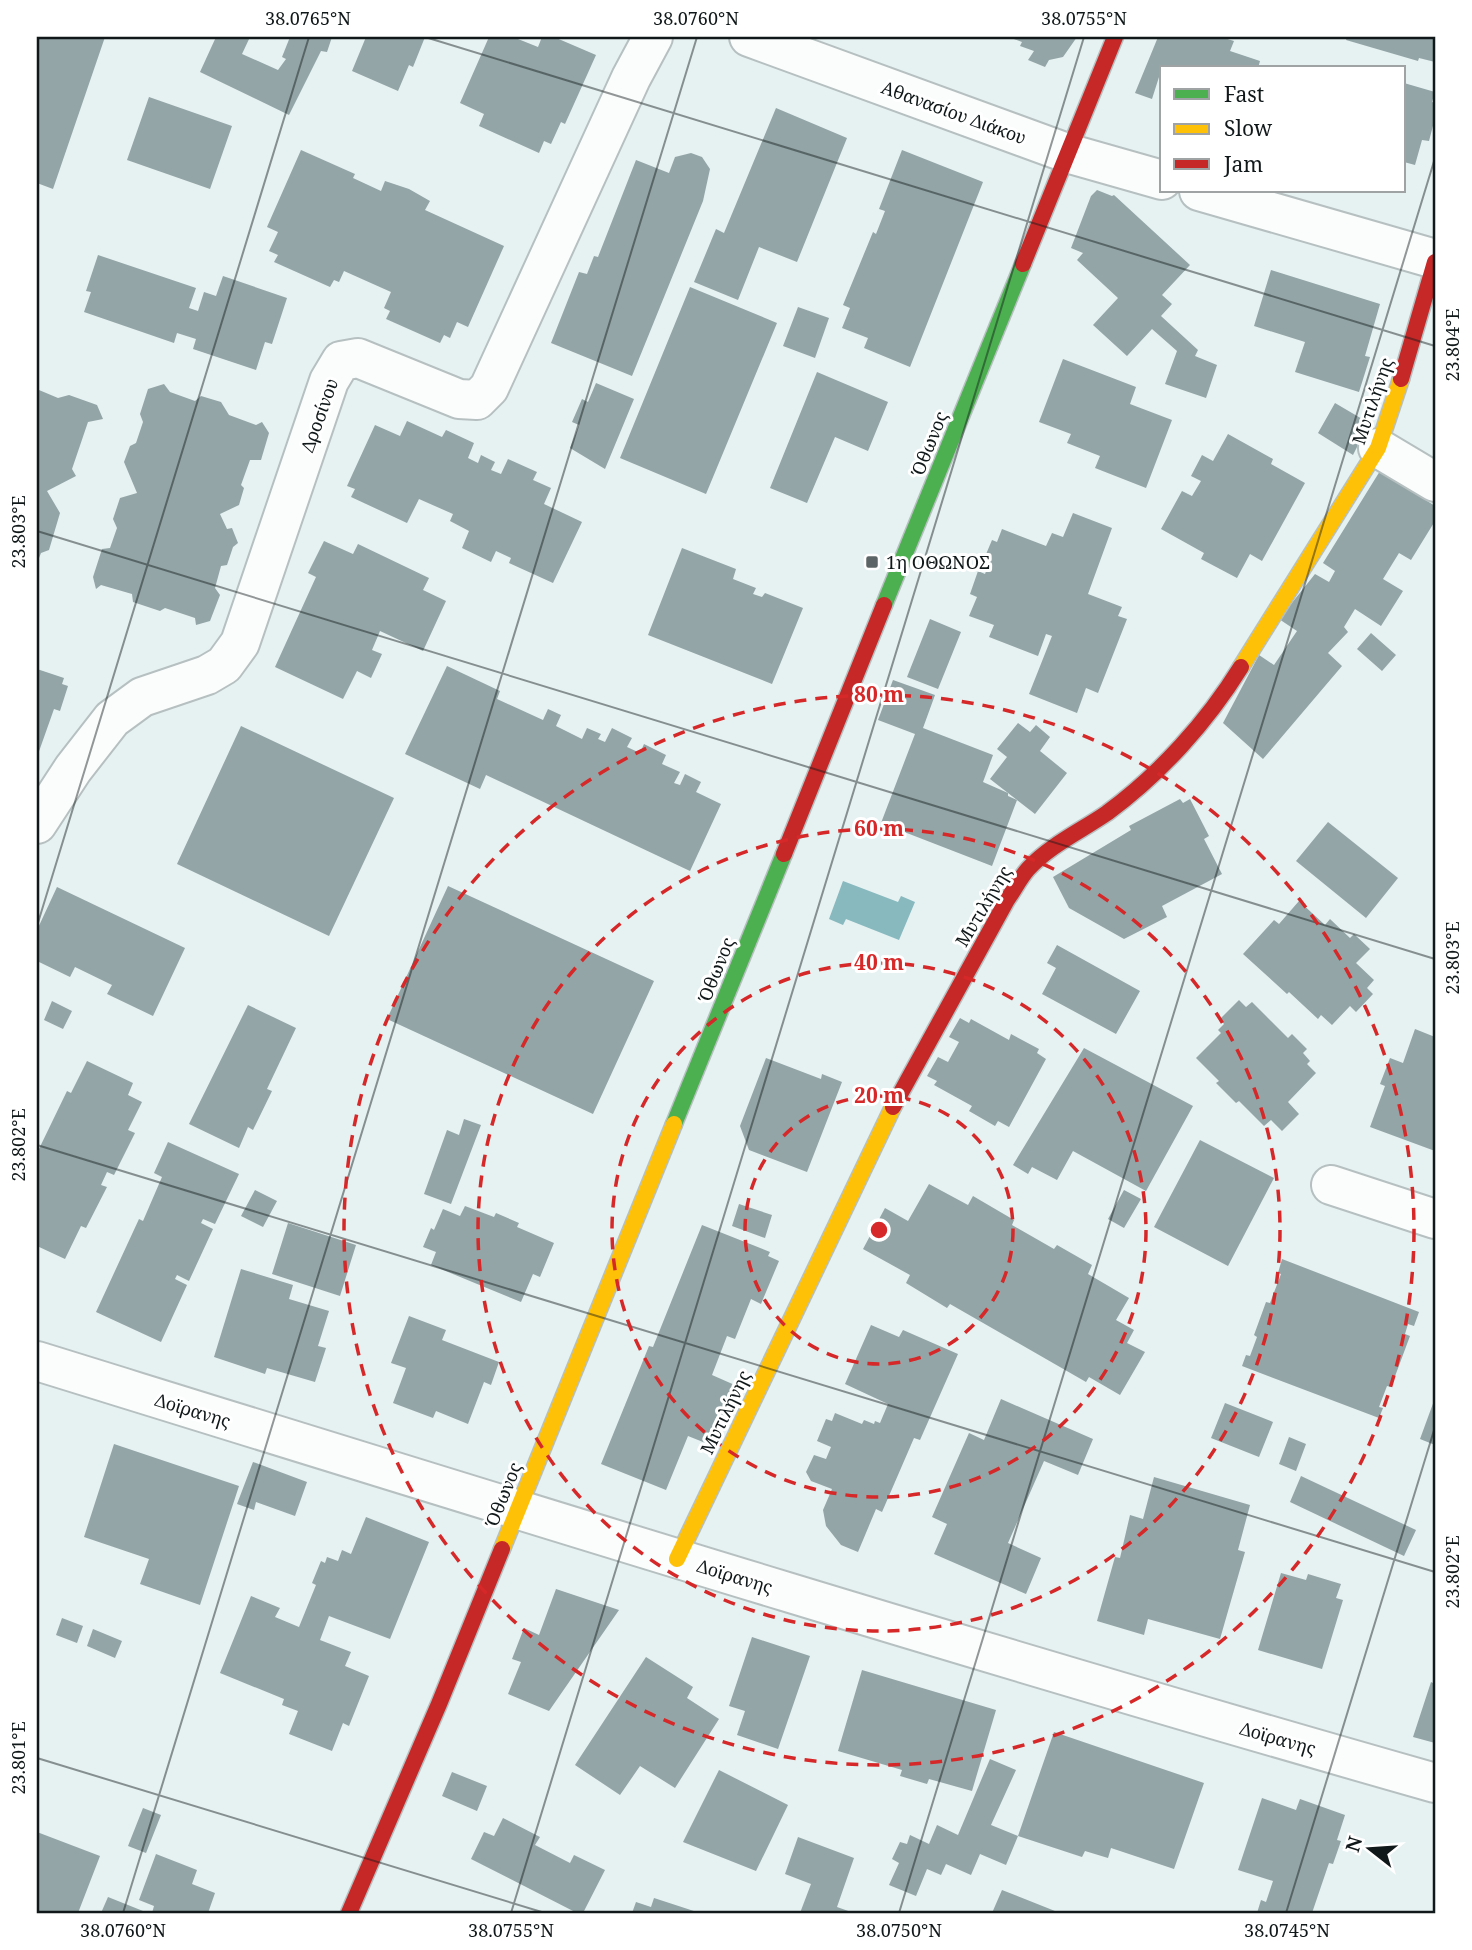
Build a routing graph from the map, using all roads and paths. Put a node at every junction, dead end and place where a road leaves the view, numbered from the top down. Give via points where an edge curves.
1 (653, 37) edge
2 (748, 37) edge
3 (1115, 37) edge
4 (1068, 153) junction
5 (1160, 179) edge
6 (1202, 192) edge
7 (1435, 260) edge
8 (1378, 449) junction
9 (1435, 482) edge
10 (37, 824) edge
11 (1331, 1185) dead end
12 (1435, 1219) edge
13 (37, 1361) edge
14 (518, 1510) junction
15 (677, 1559) junction
16 (1435, 1783) edge
17 (349, 1913) edge

1 - 10 street, Δροσίνου via 489,388 477,400 459,398 358,358 341,361 329,381 240,643 225,665 142,697 112,719
2 - 4 street, Αθανασίου Διάκου
3 - 4 street, Όθωνος
4 - 5 street, Αθανασίου Διάκου
4 - 14 street, Όθωνος
6 - 7 street
7 - 8 street, Μυτιλήνης
8 - 9 street
8 - 15 street, Μυτιλήνης via 1226,691 1189,737 1108,812 1028,869 1007,900 884,1124
11 - 12 street
13 - 14 street, Δοϊρανης
14 - 15 street, Δοϊρανης
14 - 17 street, Όθωνος
15 - 16 street, Δοϊρανης

